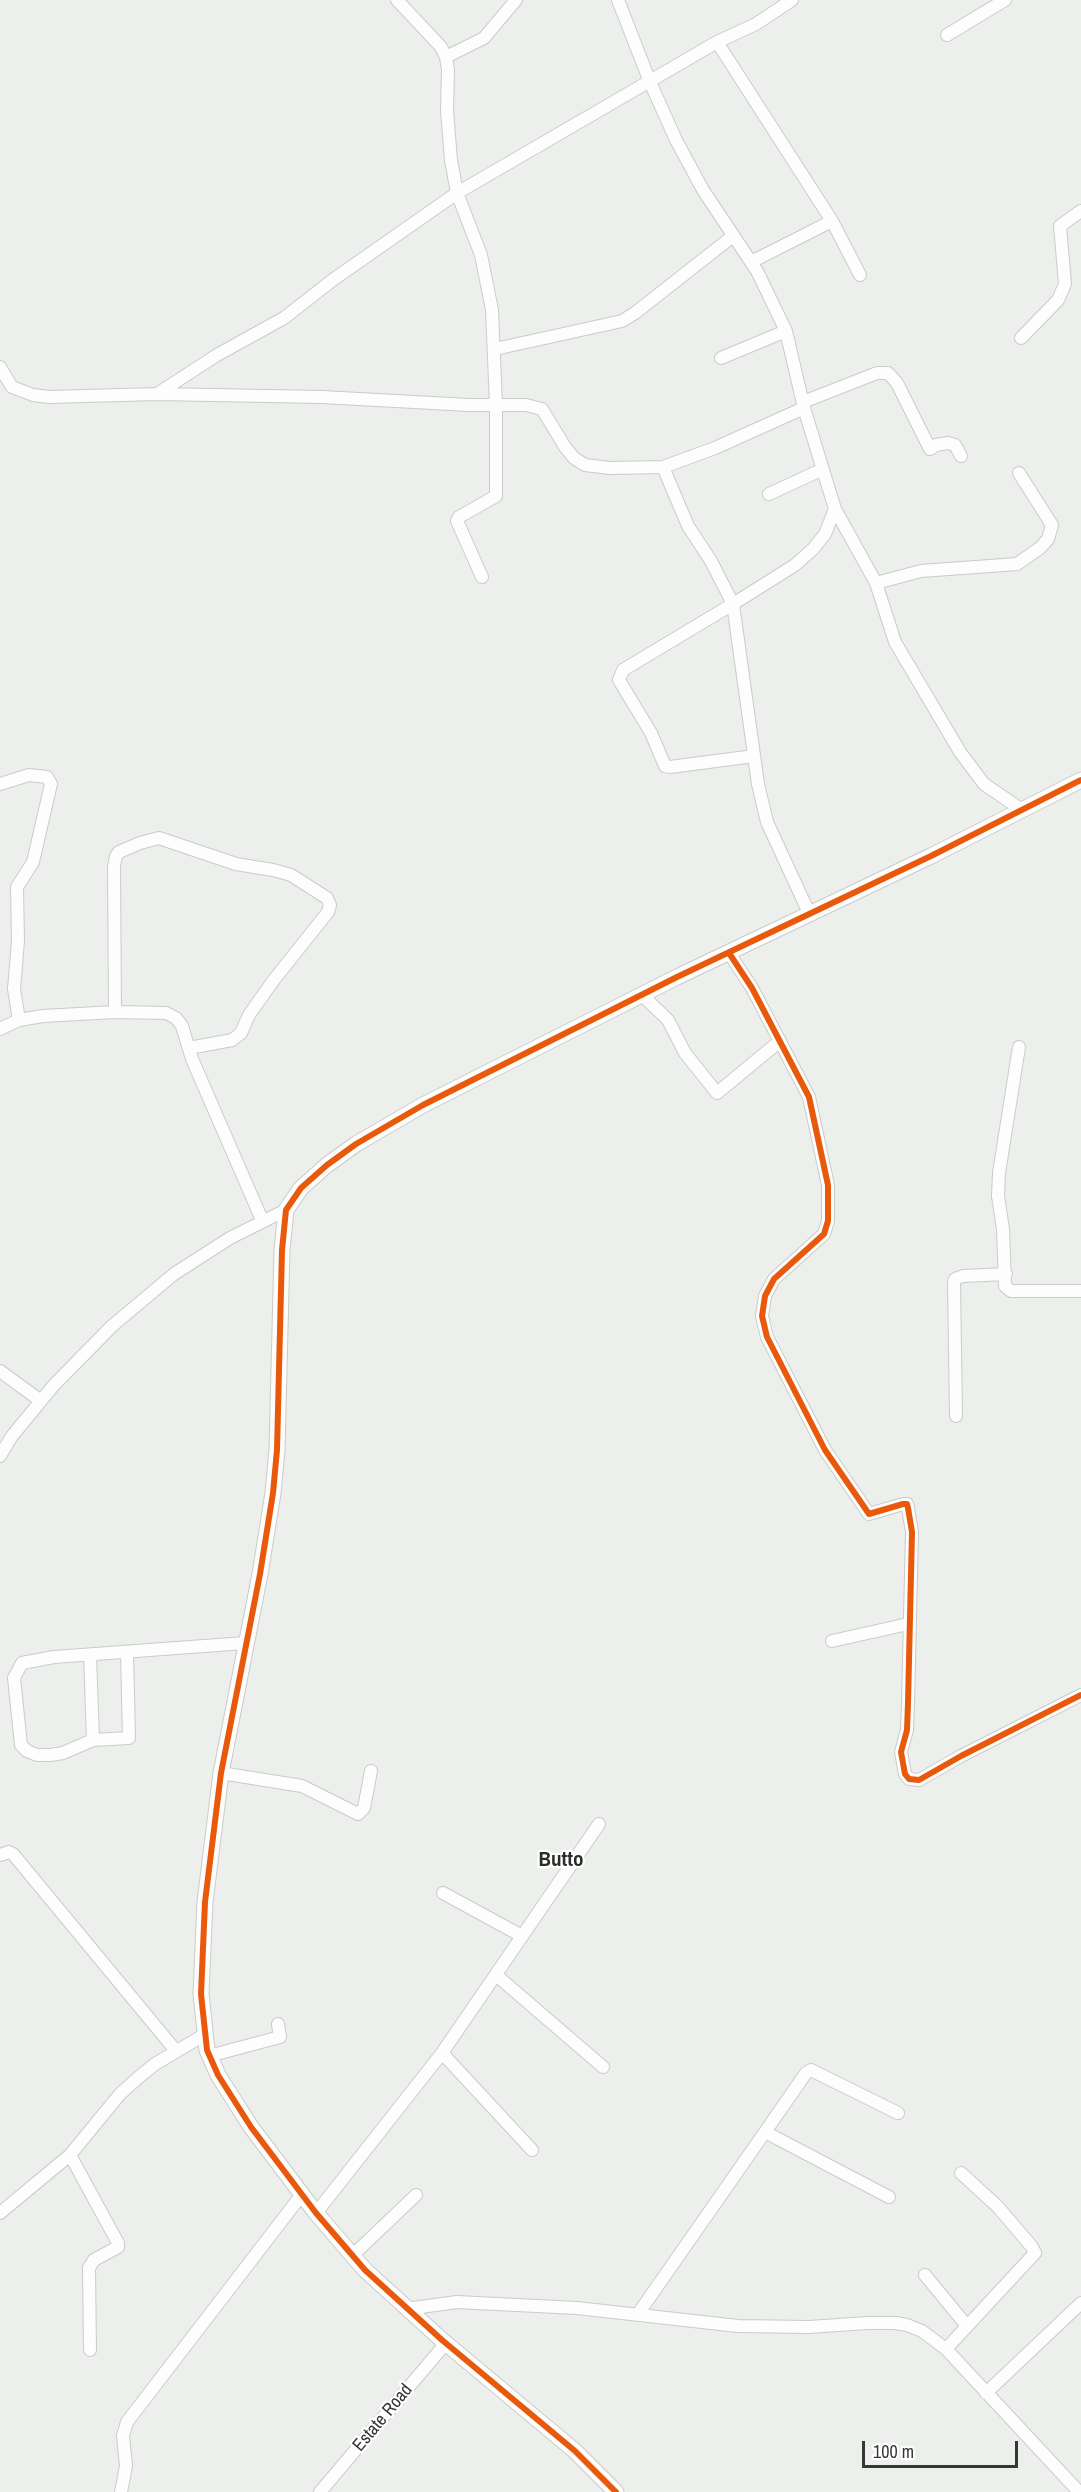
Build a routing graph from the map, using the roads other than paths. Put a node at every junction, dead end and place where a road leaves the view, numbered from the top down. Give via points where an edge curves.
1 (397, 0) edge
2 (516, 0) edge
3 (618, 0) edge
4 (792, 0) edge
5 (1005, 0) edge
6 (947, 34) dead end
7 (717, 42) junction
8 (446, 57) junction
9 (650, 82) junction
10 (457, 194) junction
11 (1081, 211) edge
12 (832, 221) junction
13 (733, 236) junction
14 (751, 262) junction
15 (860, 275) dead end
16 (786, 331) junction
17 (1021, 338) dead end
18 (495, 348) junction
19 (721, 358) dead end
20 (0, 367) edge
21 (157, 394) junction
22 (803, 405) junction
23 (496, 406) junction
24 (961, 456) dead end
25 (663, 466) junction
26 (821, 470) junction
27 (1019, 473) dead end
28 (769, 494) dead end
29 (835, 509) junction
30 (482, 577) dead end
31 (876, 583) junction
32 (733, 604) junction
33 (754, 756) junction
34 (1081, 780) edge
35 (0, 784) edge
36 (1022, 810) junction
37 (809, 913) junction
38 (729, 953) junction
39 (642, 995) junction
40 (115, 1012) junction
41 (19, 1020) junction
42 (0, 1029) edge
43 (780, 1041) junction
44 (1019, 1047) dead end
45 (189, 1048) junction
46 (286, 1210) junction
47 (262, 1220) junction
48 (1006, 1274) junction
49 (1081, 1291) edge
50 (0, 1371) edge
51 (41, 1401) junction
52 (956, 1416) dead end
53 (0, 1456) edge
54 (908, 1624) junction
55 (832, 1641) dead end
56 (245, 1643) junction
57 (128, 1652) junction
58 (90, 1655) junction
59 (1081, 1695) edge
60 (93, 1740) junction
61 (371, 1771) dead end
62 (221, 1773) junction
63 (599, 1824) dead end
64 (0, 1855) edge
65 (443, 1893) dead end
66 (522, 1936) junction
67 (496, 1975) junction
68 (278, 2024) dead end
69 (204, 2035) junction
70 (176, 2051) junction
71 (442, 2053) junction
72 (210, 2056) junction
73 (603, 2067) dead end
74 (898, 2113) dead end
75 (765, 2132) junction
76 (532, 2150) dead end
77 (70, 2155) junction
78 (961, 2173) dead end
79 (303, 2193) junction
80 (416, 2195) dead end
81 (889, 2197) dead end
82 (0, 2213) edge
83 (316, 2213) junction
84 (353, 2255) junction
85 (925, 2275) dead end
86 (1081, 2303) edge
87 (406, 2309) junction
88 (638, 2314) junction
89 (967, 2326) junction
90 (446, 2343) junction
91 (946, 2349) junction
92 (90, 2350) dead end
93 (986, 2393) junction
94 (326, 2490) edge
95 (121, 2492) edge
96 (616, 2492) edge
97 (1079, 2492) edge

1 - 8 street
2 - 8 street via 484,38
3 - 9 street
4 - 7 street via 756,24
5 - 6 street
7 - 9 street
7 - 12 street
8 - 10 street via 447,111
9 - 10 street
9 - 13 street via 703,190
10 - 18 street via 481,255
10 - 21 street via 284,318 216,355
11 - 17 street via 1060,226 1065,284 1058,300
12 - 14 street
12 - 15 street
13 - 14 street
13 - 18 street via 622,321
14 - 16 street
16 - 19 street
16 - 22 street
18 - 23 street
20 - 21 street via 12,387 33,395
21 - 23 street
22 - 24 street via 877,372 888,373 897,383 930,449 948,443 955,445
22 - 25 street via 716,448
22 - 26 street
23 - 25 street via 543,409 564,447 585,465
23 - 30 street via 496,496 457,521
25 - 32 street via 688,526
26 - 28 street
26 - 29 street
27 - 31 street via 1052,525 1040,548 1017,564 921,571
29 - 31 street
29 - 32 street via 825,534 813,549
31 - 36 street via 895,642 960,752 984,784
32 - 33 street
32 - 33 street via 623,670 619,680 651,733 665,766
33 - 37 street via 767,822
34 - 36 street
35 - 41 street via 40,776 47,777 51,784 33,862 17,886 14,989
36 - 37 street
37 - 38 street
38 - 39 street
38 - 43 street
39 - 43 street via 668,1020 685,1053 717,1094
39 - 46 street via 356,1144 301,1188
40 - 41 street
40 - 45 street via 166,1013 182,1026
40 - 45 street via 114,866 119,852 159,838 236,864 291,875 327,898 328,912 273,981 241,1033 232,1040
41 - 42 street
43 - 54 street via 800,1076 816,1119 828,1185 828,1221 824,1234 774,1279 762,1305 764,1325 825,1450 869,1514 907,1504 912,1532
44 - 48 street via 999,1173
45 - 47 street
46 - 47 street
46 - 56 street via 277,1450 260,1574
47 - 51 street via 174,1274 112,1326
48 - 49 street via 1008,1290
48 - 52 street via 955,1279
50 - 51 street
51 - 53 street
54 - 55 street
54 - 59 street via 907,1730 902,1759 905,1774 913,1781
56 - 57 street
56 - 62 street
57 - 58 street
57 - 60 street via 129,1738
58 - 60 street
58 - 60 street via 22,1663 14,1678 21,1745 27,1751 51,1755
61 - 62 street via 364,1808 358,1814 302,1786
62 - 69 street via 201,1962
63 - 66 street
64 - 70 street via 13,1854
65 - 66 street
66 - 67 street
67 - 71 street
67 - 73 street
68 - 72 street via 280,2037
69 - 70 street
69 - 72 street
70 - 77 street via 120,2094
71 - 76 street
71 - 83 street
72 - 79 street via 251,2127
74 - 75 street via 811,2070
75 - 81 street
75 - 88 street
77 - 82 street
77 - 92 street via 118,2243 118,2247 94,2260 89,2268
78 - 89 street via 998,2207 1035,2253
79 - 83 street
79 - 95 street via 127,2422
80 - 84 street
83 - 84 street
84 - 87 street
85 - 89 street
86 - 93 street
87 - 88 street via 457,2302
87 - 90 street
88 - 91 street via 738,2326 896,2323 922,2331
89 - 91 street
90 - 94 street, Estate Road
90 - 96 street via 567,2444
91 - 93 street
93 - 97 street

